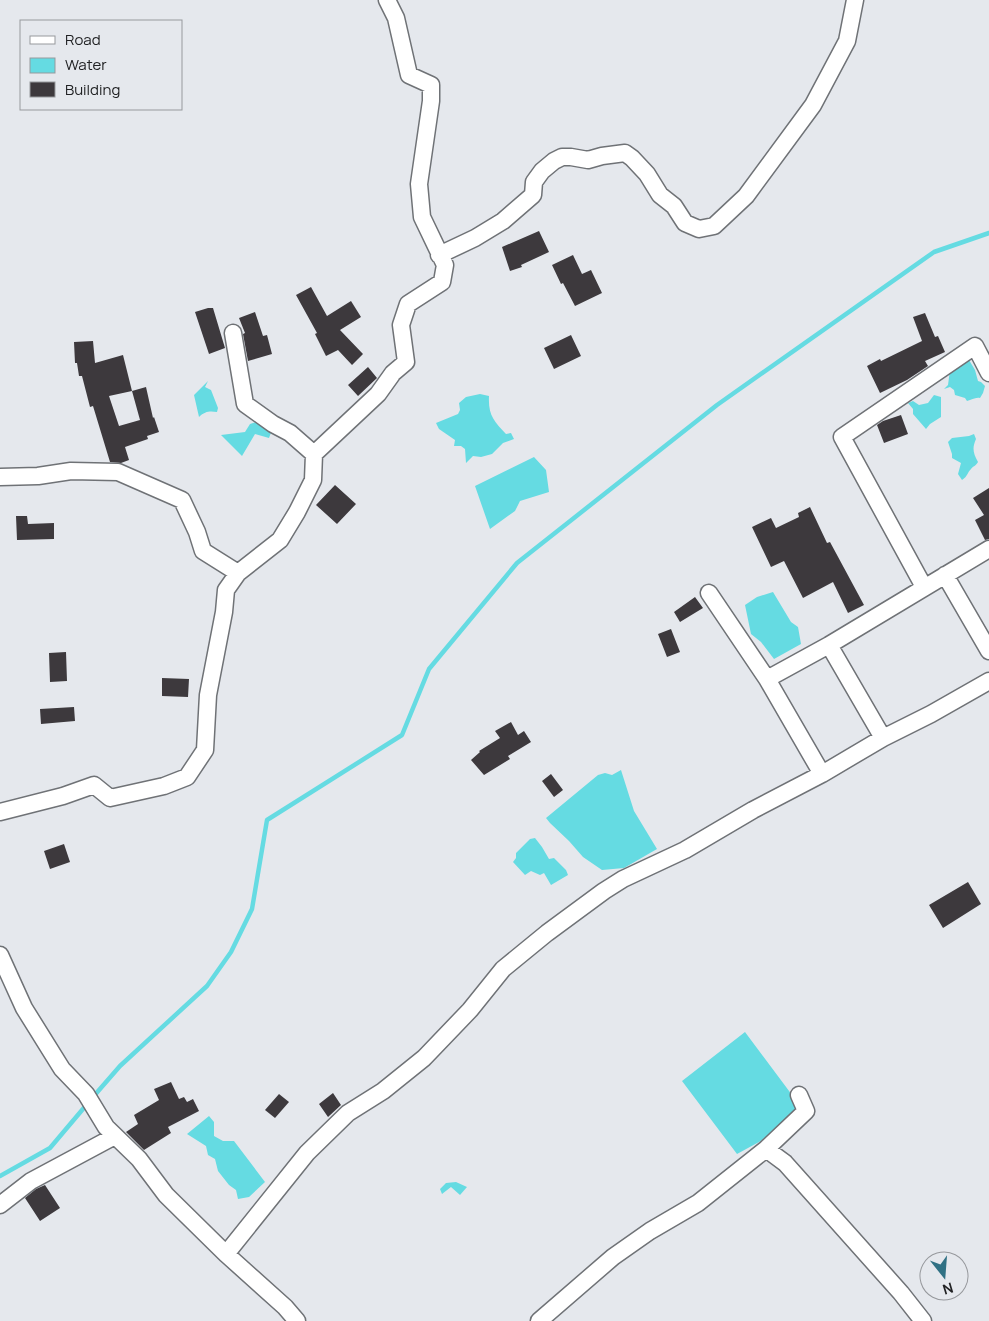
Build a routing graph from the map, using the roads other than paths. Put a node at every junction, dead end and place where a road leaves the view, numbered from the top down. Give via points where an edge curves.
1 (387, 0) edge
2 (855, 0) edge
3 (439, 254) junction
4 (233, 333) dead end
5 (989, 373) edge
6 (314, 454) junction
7 (0, 477) edge
8 (989, 549) edge
9 (238, 573) junction
10 (945, 575) junction
11 (924, 587) junction
12 (709, 592) dead end
13 (829, 645) junction
14 (989, 651) edge
15 (767, 679) junction
16 (989, 681) edge
17 (882, 738) junction
18 (822, 774) junction
19 (0, 812) edge
20 (0, 955) edge
21 (799, 1095) dead end
22 (115, 1136) junction
23 (766, 1149) junction
24 (0, 1205) edge
25 (226, 1254) junction
26 (297, 1321) edge
27 (539, 1321) edge
28 (923, 1321) edge

1 - 3 street via 396,18 409,74 431,85 432,101 419,184 422,217
2 - 3 street via 846,41 814,105 746,196 714,226 699,229 685,223 674,206 660,195 647,174 625,153 588,160 571,156 554,161 542,171 534,182 533,195 503,221
3 - 6 street via 445,265 442,282 408,304 401,325 406,362 393,373 378,394
4 - 6 street via 245,404 290,433
5 - 11 street via 975,346 842,437
6 - 9 street via 313,480 280,540
7 - 9 street via 71,471 118,472 182,500 203,550
8 - 10 street
9 - 19 street via 226,590 208,696 205,750 187,777 164,786 110,798 94,785
10 - 11 street
10 - 14 street
11 - 13 street
12 - 15 street
13 - 15 street
13 - 17 street
15 - 18 street
16 - 17 street
17 - 18 street
18 - 25 street via 685,850 623,879 547,933 503,969 470,1010 424,1058 383,1091 348,1113 307,1153
20 - 22 street via 24,1008 62,1069 86,1094
21 - 23 street via 806,1111
22 - 24 street via 31,1181
22 - 25 street via 139,1159 166,1195
23 - 27 street via 698,1203 613,1257
23 - 28 street via 792,1170
25 - 26 street

